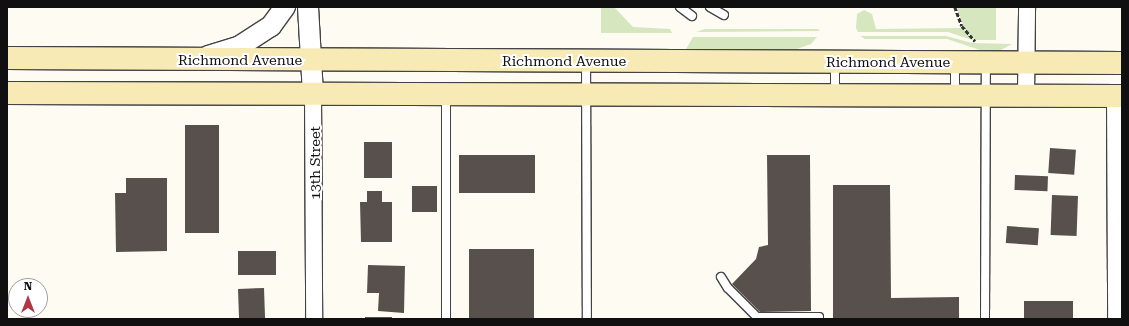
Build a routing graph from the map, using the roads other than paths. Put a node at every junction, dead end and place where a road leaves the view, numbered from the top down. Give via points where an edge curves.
1 (285, 7) edge
2 (308, 7) edge
3 (680, 7) edge
4 (710, 7) edge
5 (1027, 7) edge
6 (724, 15) dead end
7 (692, 16) dead end
8 (7, 58) edge
9 (192, 60) junction
10 (310, 60) junction
11 (586, 60) junction
12 (835, 62) junction
13 (955, 63) junction
14 (986, 63) junction
15 (1027, 63) junction
16 (1122, 63) edge
17 (7, 93) edge
18 (313, 94) junction
19 (446, 94) junction
20 (587, 94) junction
21 (835, 95) junction
22 (1026, 95) junction
23 (955, 96) junction
24 (986, 96) junction
25 (1118, 96) edge
26 (721, 277) dead end
27 (819, 317) dead end
28 (314, 319) edge
29 (446, 319) edge
30 (587, 319) edge
31 (985, 319) edge
32 (1116, 319) edge

1 - 9 street via 271,26 240,46
2 - 10 street, 13th Street
3 - 7 lane
4 - 6 lane
5 - 15 street
8 - 9 main road, Richmond Avenue
9 - 10 main road, Richmond Avenue
10 - 11 main road, Richmond Avenue
10 - 18 street, 13th Street
11 - 12 main road, Richmond Avenue
11 - 20 lane
12 - 13 main road, Richmond Avenue
12 - 21 lane
13 - 14 main road, Richmond Avenue
13 - 23 lane
14 - 15 main road, Richmond Avenue
14 - 24 lane
15 - 16 main road, Richmond Avenue
15 - 22 street
17 - 18 main road
18 - 19 main road
18 - 28 street, 13th Street
19 - 20 main road
19 - 29 lane
20 - 21 main road
20 - 30 lane
21 - 23 main road
22 - 24 main road
22 - 25 main road
23 - 24 main road
24 - 31 lane
25 - 32 street
26 - 27 lane via 728,288 757,317

